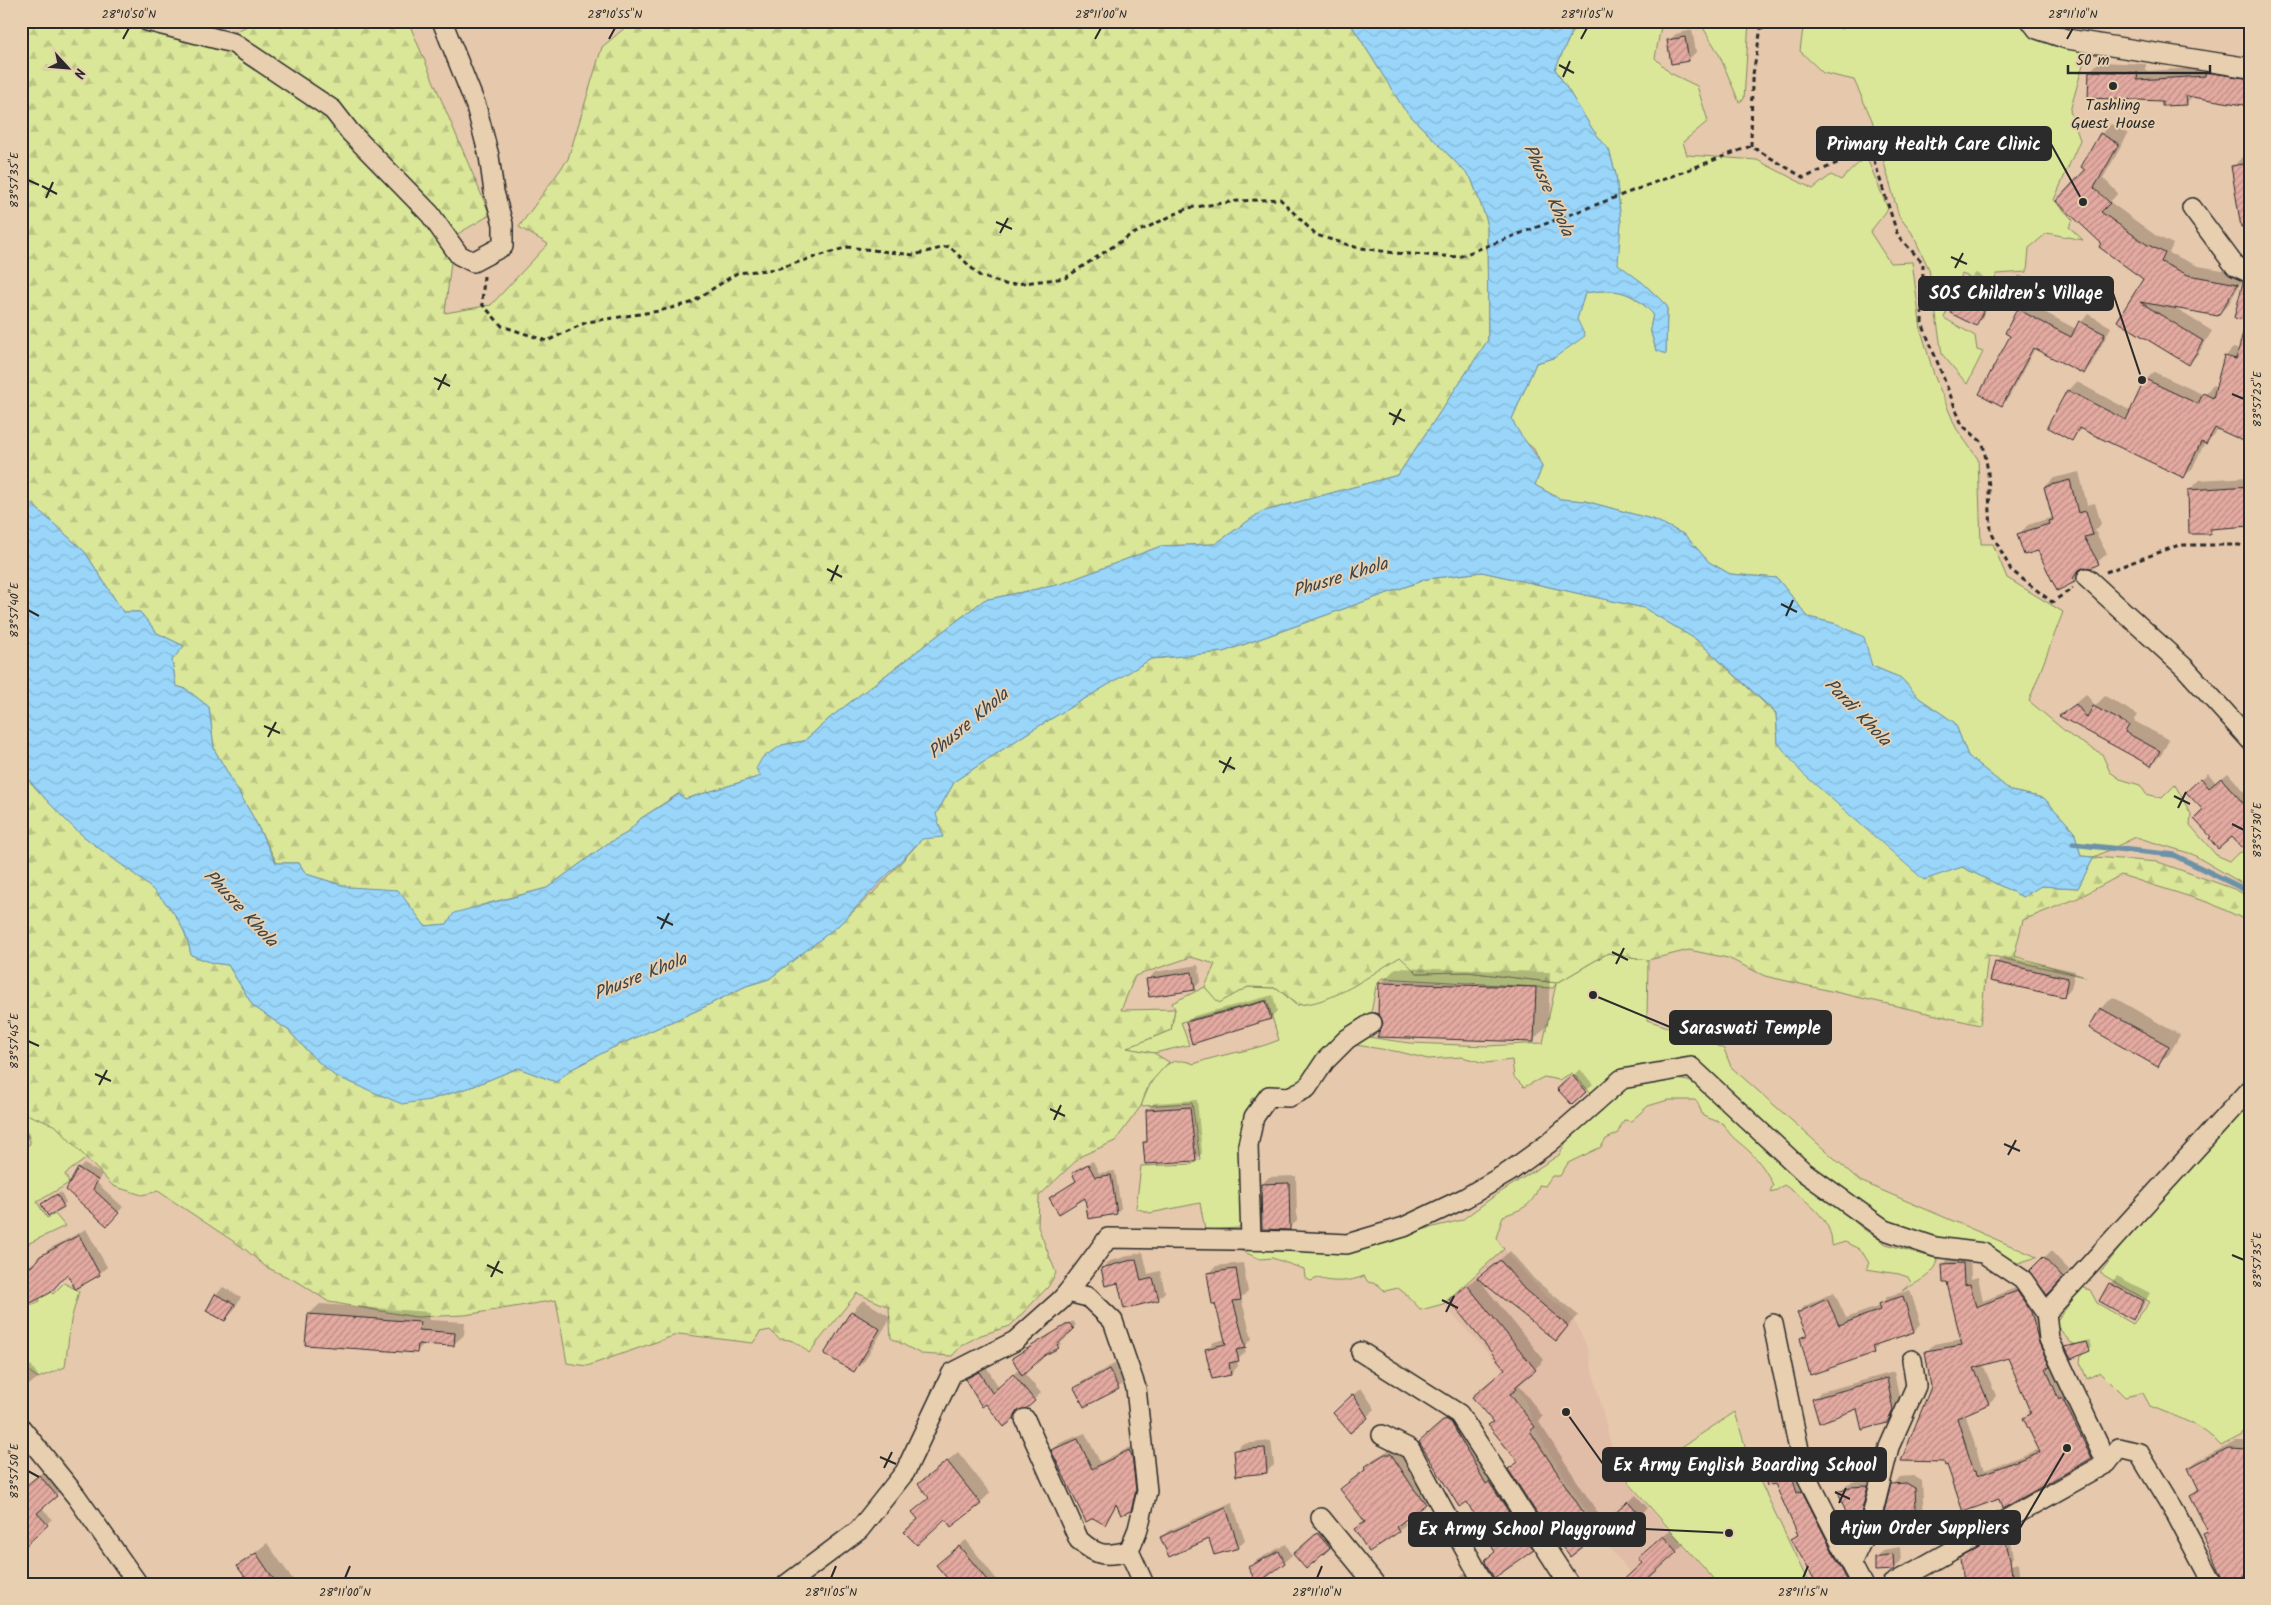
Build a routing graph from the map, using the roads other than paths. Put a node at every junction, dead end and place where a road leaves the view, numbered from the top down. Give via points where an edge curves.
1 (147, 21) edge
2 (442, 21) edge
3 (2031, 21) edge
4 (2250, 68) edge
5 (2192, 208) dead end
6 (2250, 273) edge
7 (2087, 578) road end
8 (2250, 740) edge
9 (1372, 1022) dead end
10 (2250, 1089) edge
11 (1251, 1240) junction
12 (1068, 1292) junction
13 (2046, 1313) junction
14 (1774, 1324) dead end
15 (1361, 1352) dead end
16 (1912, 1360) dead end
17 (1024, 1420) dead end
18 (21, 1428) edge
19 (1382, 1435) dead end
20 (2107, 1464) junction
21 (1321, 1518) dead end
22 (1129, 1551) junction
23 (1851, 1563) junction
24 (138, 1584) edge
25 (787, 1584) edge
26 (1144, 1584) edge
27 (1376, 1584) edge
28 (1484, 1584) edge
29 (1569, 1584) edge
30 (1862, 1584) edge
31 (1892, 1584) edge
32 (2213, 1584) edge

1 - 2 street via 234,43 333,110 350,132 430,214 459,255 473,262 503,246 502,224 476,106
3 - 4 street via 2037,29 2067,39
5 - 6 street via 2235,266
7 - 8 street via 2185,668
9 - 11 street via 1325,1062 1307,1088 1289,1097 1269,1096 1254,1117 1248,1145
10 - 13 street
11 - 12 street via 1108,1238
11 - 13 street via 1347,1244 1404,1227 1465,1198 1509,1172 1622,1079 1691,1067 1804,1172 1885,1230 1935,1246 1983,1253 2023,1280
12 - 22 street via 1088,1297 1113,1321 1136,1388 1147,1491
12 - 25 street via 1015,1341 952,1373 905,1472 859,1530
13 - 20 street via 2049,1339
14 - 23 street via 1803,1470
15 - 29 street via 1459,1414
16 - 23 street via 1916,1386 1890,1447 1870,1524
17 - 22 street via 1079,1540 1093,1553 1110,1555
18 - 24 street via 76,1496
19 - 28 street via 1410,1448
20 - 31 street
20 - 32 street via 2118,1448 2139,1453
21 - 27 street
22 - 26 street
23 - 30 street

